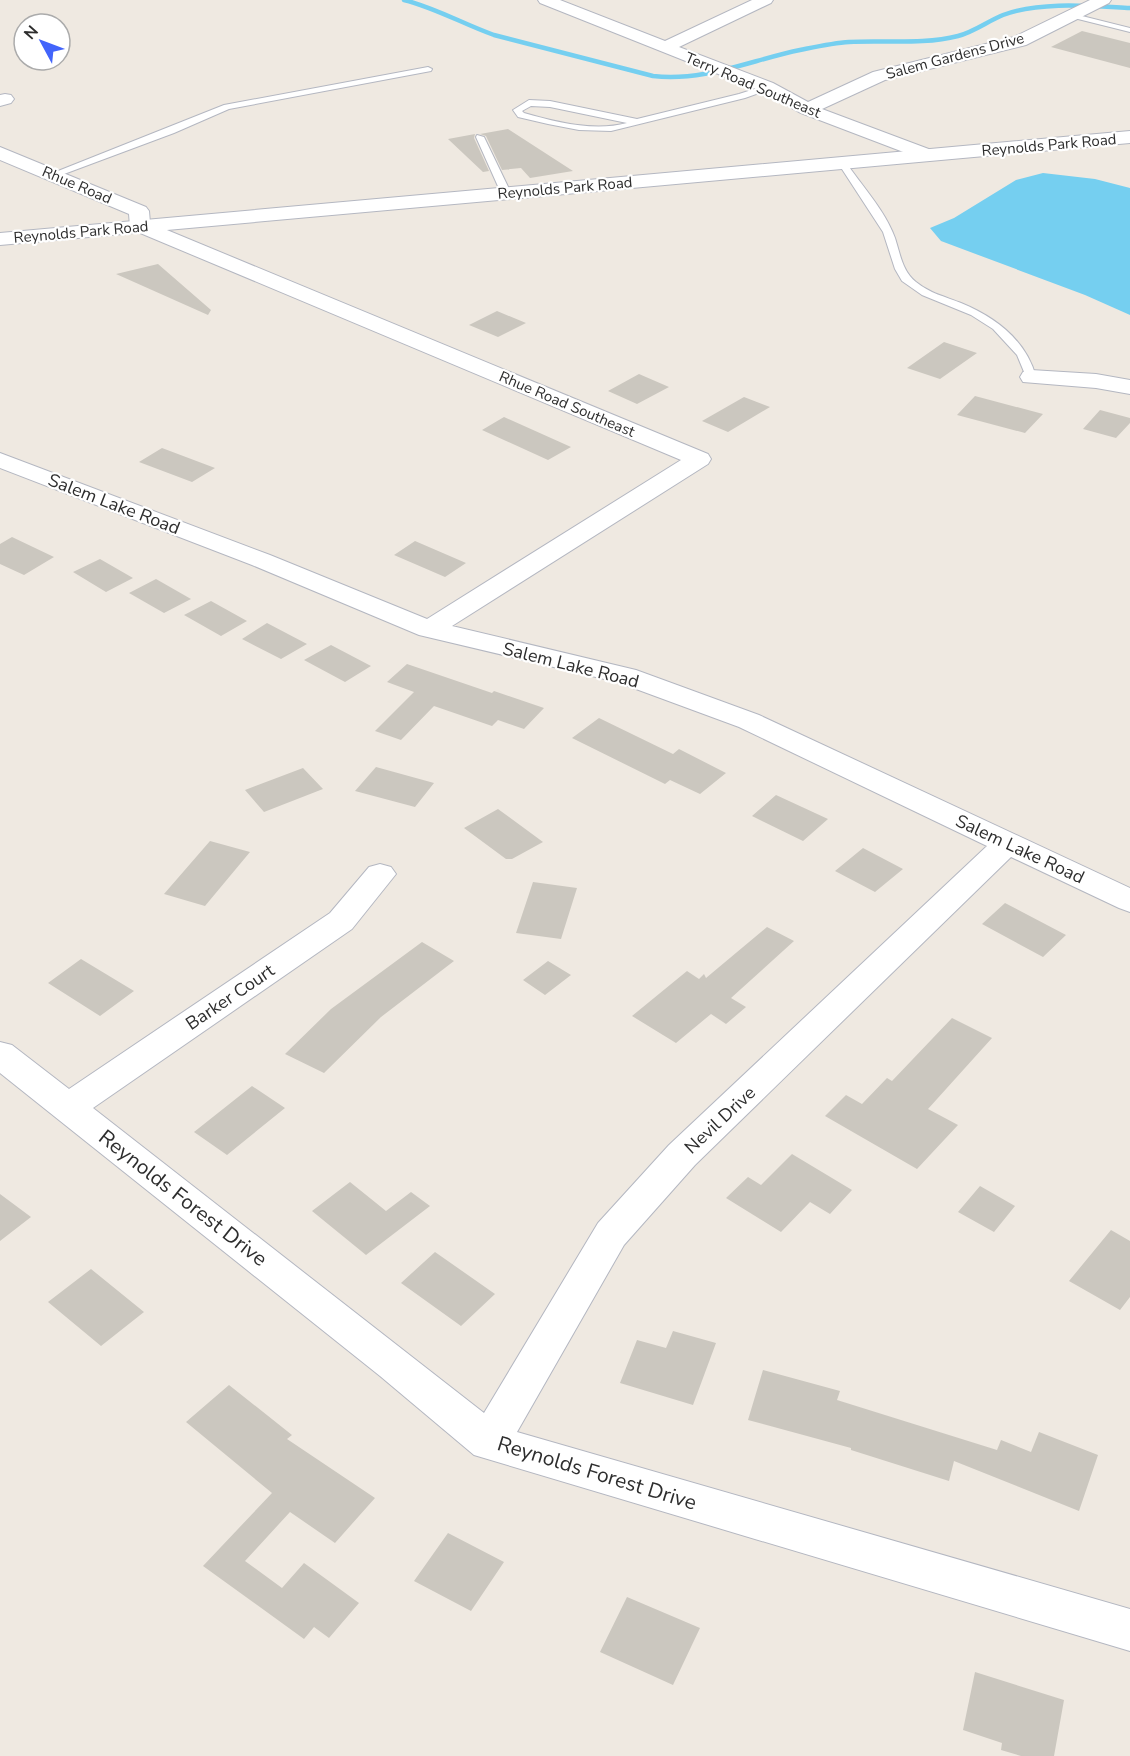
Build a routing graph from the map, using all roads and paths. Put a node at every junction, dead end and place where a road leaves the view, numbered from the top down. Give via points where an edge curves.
1 (546, 0) edge
2 (765, 0) edge
3 (1103, 0) edge
4 (1072, 15) junction
5 (1130, 30) edge
6 (665, 47) junction
7 (428, 69) dead end
8 (767, 87) junction
9 (807, 109) junction
10 (637, 122) junction
11 (480, 137) dead end
12 (1130, 137) edge
13 (0, 153) edge
14 (927, 155) junction
15 (842, 163) junction
16 (53, 175) junction
17 (506, 193) junction
18 (140, 226) junction
19 (0, 239) edge
20 (1031, 377) joint
21 (1130, 387) edge
22 (0, 460) edge
23 (429, 629) junction
24 (1008, 843) junction
25 (380, 874) dead end
26 (1130, 901) edge
27 (0, 1054) edge
28 (68, 1107) junction
29 (489, 1442) junction
30 (1130, 1630) edge

1 - 6 street, Terry Road Southeast
2 - 6 street
3 - 4 street, Salem Gardens Drive
4 - 5 lane
4 - 9 street, Salem Gardens Drive via 1009,45 879,76
6 - 8 street, Terry Road Southeast
7 - 16 lane via 227,107
8 - 9 street, Terry Road Southeast
8 - 10 lane
9 - 14 street, Terry Road Southeast
10 - 10 lane via 543,103 530,103 517,110 536,120 577,127 629,126
11 - 17 lane
12 - 14 main road, Reynolds Park Road
13 - 16 street, Rhue Road
14 - 15 main road, Reynolds Park Road
15 - 17 main road, Reynolds Park Road
15 - 20 lane via 888,232 905,279 934,298 988,320 1022,352
16 - 18 street, Rhue Road via 139,211
17 - 18 main road, Reynolds Park Road
18 - 19 main road, Reynolds Park Road
18 - 23 street, Rhue Road Southeast via 699,459
20 - 21 street
22 - 23 street, Salem Lake Road
23 - 24 street, Salem Lake Road via 626,676 749,722
24 - 26 street, Salem Lake Road
24 - 29 street, Nevil Drive via 682,1155 611,1234
25 - 28 street, Barker Court via 341,921
27 - 28 street, Reynolds Forest Drive
28 - 29 street, Reynolds Forest Drive
29 - 30 street, Reynolds Forest Drive

